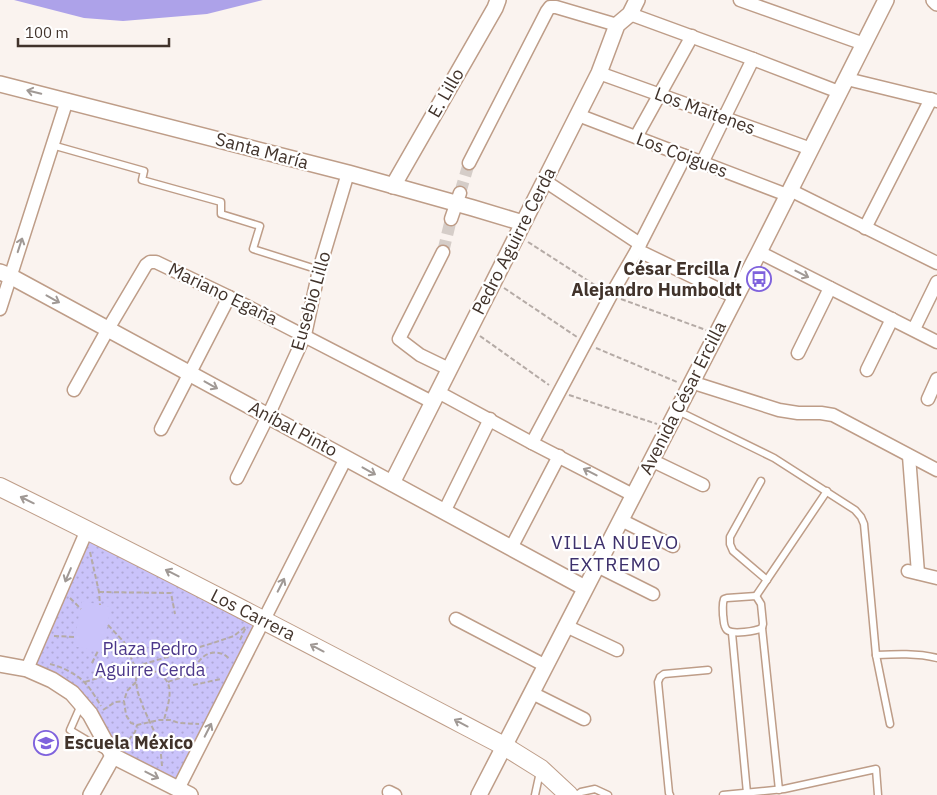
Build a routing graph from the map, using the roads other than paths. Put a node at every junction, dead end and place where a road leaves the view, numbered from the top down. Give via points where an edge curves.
1 (498, 0) edge
2 (637, 0) edge
3 (740, 0) edge
4 (886, 0) edge
5 (934, 0) edge
6 (937, 2) edge
7 (630, 14) junction
8 (617, 25) junction
9 (692, 36) junction
10 (864, 44) junction
11 (753, 59) junction
12 (599, 73) junction
13 (0, 84) edge
14 (843, 86) junction
15 (660, 95) junction
16 (67, 100) junction
17 (934, 100) edge
18 (578, 116) junction
19 (724, 118) junction
20 (636, 138) junction
21 (52, 145) junction
22 (810, 149) junction
23 (685, 156) junction
24 (470, 163) tunnel mouth
25 (702, 163) junction
26 (348, 173) junction
27 (545, 181) junction
28 (393, 186) junction
29 (788, 193) junction
30 (459, 198) junction
31 (451, 220) tunnel mouth
32 (523, 223) junction
33 (865, 228) junction
34 (639, 247) junction
35 (443, 252) tunnel mouth
36 (759, 252) junction
37 (936, 261) edge
38 (319, 270) junction
39 (5, 274) edge
40 (937, 282) edge
41 (830, 288) junction
42 (229, 297) junction
43 (735, 297) junction
44 (0, 309) edge
45 (892, 319) junction
46 (108, 329) junction
47 (914, 329) junction
48 (305, 335) junction
49 (937, 342) edge
50 (798, 353) dead end
51 (449, 369) junction
52 (867, 370) dead end
53 (189, 373) junction
54 (937, 379) edge
55 (691, 382) junction
56 (74, 390) dead end
57 (435, 397) junction
58 (928, 399) dead end
59 (677, 411) junction
60 (268, 416) junction
61 (490, 419) junction
62 (161, 429) dead end
63 (532, 443) junction
64 (559, 456) junction
65 (909, 456) junction
66 (346, 458) junction
67 (651, 460) junction
68 (937, 470) edge
69 (237, 478) dead end
70 (761, 481) dead end
71 (392, 483) junction
72 (703, 485) dead end
73 (0, 486) edge
74 (827, 491) junction
75 (633, 495) junction
76 (444, 512) junction
77 (621, 520) junction
78 (88, 538) junction
79 (673, 546) dead end
80 (511, 548) junction
81 (597, 566) junction
82 (937, 578) edge
83 (767, 580) junction
84 (585, 588) junction
85 (653, 594) dead end
86 (756, 596) junction
87 (456, 619) dead end
88 (255, 623) junction
89 (566, 626) junction
90 (762, 628) junction
91 (732, 633) junction
92 (617, 650) dead end
93 (876, 655) junction
94 (937, 658) edge
95 (0, 664) edge
96 (546, 666) junction
97 (27, 669) junction
98 (708, 670) dead end
99 (532, 693) junction
100 (82, 704) junction
101 (584, 719) dead end
102 (890, 724) dead end
103 (504, 746) junction
104 (119, 751) junction
105 (541, 769) junction
106 (782, 789) junction
107 (184, 792) edge
108 (746, 794) edge
109 (91, 795) edge
110 (479, 795) edge
111 (535, 795) edge
112 (569, 795) edge
113 (577, 795) edge
114 (608, 795) edge
115 (670, 795) edge
116 (724, 795) edge
117 (792, 795) edge
118 (878, 795) edge

1 - 28 street, E. Lillo
2 - 7 street, Pedro Aguirre Cerda
3 - 10 street
4 - 10 street, Avenida César Ercilla
5 - 6 street
7 - 8 street, Pedro Aguirre Cerda
7 - 9 street
8 - 12 street, Pedro Aguirre Cerda
8 - 24 street via 550,7
9 - 11 street
9 - 15 street
10 - 14 street, Avenida César Ercilla
11 - 14 street
11 - 19 street
12 - 15 street, Los Maitenes
12 - 18 street, Pedro Aguirre Cerda
16 -> 13 street, Santa María
14 - 17 street
14 - 22 street, Avenida César Ercilla
15 - 19 street, Los Maitenes
15 - 20 street
16 - 21 street
16 - 26 street, Santa María
17 - 33 street
18 - 20 street, Los Coigues
18 - 27 street, Pedro Aguirre Cerda
19 - 22 street, Los Maitenes
19 - 25 street
20 - 23 street, Los Coigues
21 - 38 lane via 144,171 142,180 221,202 221,214 260,226 253,249
39 -> 21 street
22 - 29 street, Avenida César Ercilla
23 - 25 street, Los Coigues
23 - 34 street
25 - 29 street, Los Coigues
26 - 28 street, Santa María
26 - 38 street, Eusebio Lillo
27 - 32 street, Pedro Aguirre Cerda
27 - 34 street
28 - 30 street, Santa María
29 - 33 street, Los Coigues
29 - 36 street, Avenida César Ercilla
30 - 31 street
30 - 32 street, Santa María
32 - 51 street, Pedro Aguirre Cerda
33 - 37 street, Los Coigues
34 - 43 street
34 - 63 street
35 - 51 street via 399,339 420,355
36 -> 41 street
36 - 43 street, Avenida César Ercilla
38 - 48 street, Eusebio Lillo
39 - 44 street
39 -> 46 street, Aníbal Pinto
40 - 47 street
41 - 45 street
41 - 50 street
42 - 46 street, Mariano Egaña via 150,262
42 - 48 street, Mariano Egaña
42 - 53 street
43 - 55 street, Avenida César Ercilla
45 - 47 street
45 - 52 street
46 - 53 street, Aníbal Pinto
46 - 56 street
47 - 49 street
48 - 57 street, Mariano Egaña
48 - 60 street, Eusebio Lillo
51 - 57 street, Pedro Aguirre Cerda
53 -> 60 street, Aníbal Pinto
53 - 62 street
54 - 58 street
55 - 59 street, Avenida César Ercilla
55 - 65 street via 779,410 833,415
57 - 61 street, Mariano Egaña
57 - 71 street, Pedro Aguirre Cerda
59 - 67 street, Avenida César Ercilla
59 - 74 lane via 774,458
60 - 66 street, Aníbal Pinto
60 - 69 street, Eusebio Lillo
61 - 63 street, Mariano Egaña
61 - 76 street
63 - 64 street, Mariano Egaña
75 -> 64 street, Mariano Egaña
64 - 80 street
65 - 68 street
65 - 82 street via 913,572
66 -> 71 street, Aníbal Pinto
88 -> 66 street
67 - 72 street
67 - 75 street, Avenida César Ercilla
70 - 83 lane via 730,537 730,544 733,551
71 - 76 street, Aníbal Pinto
78 -> 73 main road, Los Carrera
74 - 83 lane
74 - 93 lane via 855,510 864,524
75 - 77 street, Avenida César Ercilla
76 - 80 street, Aníbal Pinto
77 - 79 street
77 - 81 street, Avenida César Ercilla
88 -> 78 main road, Los Carrera
78 -> 97 street
80 - 84 street, Aníbal Pinto
81 - 84 street, Avenida César Ercilla
81 - 85 street
83 - 86 lane
84 - 89 street, Avenida César Ercilla
86 - 90 lane via 761,604
86 - 91 lane via 724,599 724,626
87 - 96 street
103 -> 88 main road, Los Carrera
107 -> 88 street
89 - 92 street
89 - 96 street, Avenida César Ercilla
90 - 91 lane
90 - 106 lane
91 - 108 lane
93 - 94 lane
93 - 102 lane
95 - 97 street
96 - 99 street, Avenida César Ercilla
97 - 100 street via 52,680
98 - 115 lane via 664,674 658,682
99 - 101 street
99 - 103 street, Avenida César Ercilla
100 - 104 street
100 - 104 lane via 70,730
103 - 105 main road, Los Carrera
103 - 110 street, Avenida César Ercilla
104 -> 107 street
104 - 109 street
105 - 111 lane
105 - 112 main road, Los Carrera
106 - 108 lane
106 - 117 lane
106 - 118 lane via 876,769
108 - 116 lane
113 - 114 lane via 595,789

